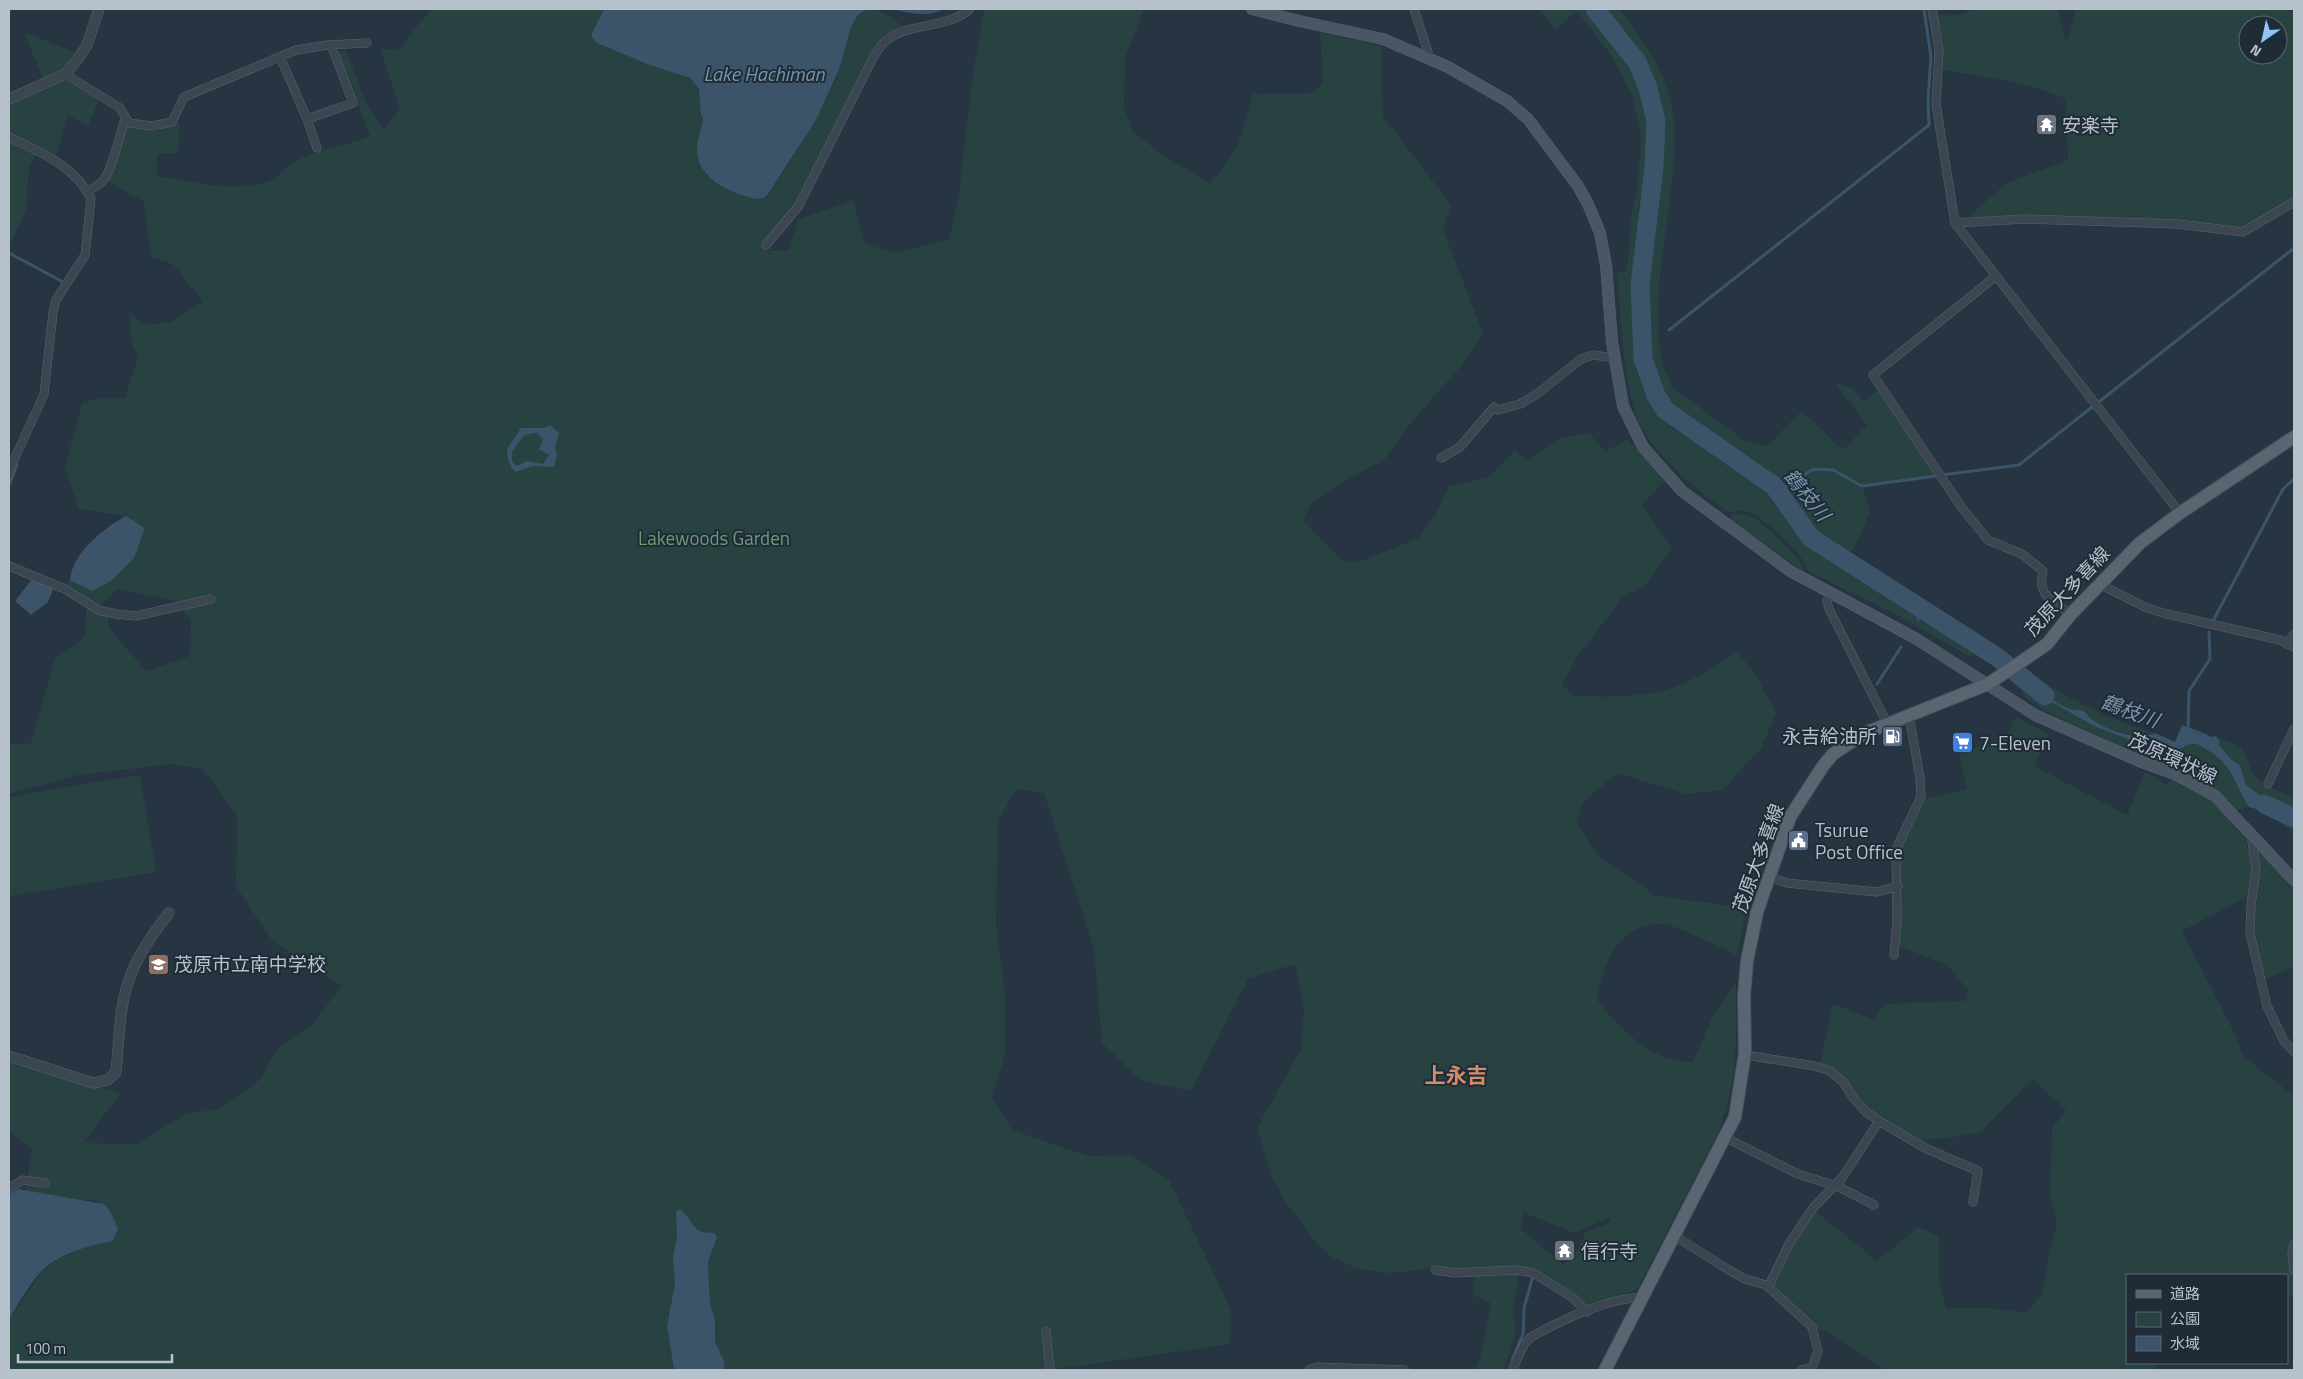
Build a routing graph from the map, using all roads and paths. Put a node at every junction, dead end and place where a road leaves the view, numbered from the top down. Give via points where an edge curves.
1 (99, 9) edge
2 (970, 9) edge
3 (1252, 9) edge
4 (1414, 9) edge
5 (1932, 9) edge
6 (367, 43) dead end
7 (331, 44) junction
8 (280, 57) junction
9 (1426, 58) junction
10 (65, 74) junction
11 (10, 95) edge
12 (307, 119) junction
13 (125, 120) junction
14 (9, 137) edge
15 (317, 148) dead end
16 (87, 192) junction
17 (2294, 202) edge
18 (1955, 223) junction
19 (766, 245) dead end
20 (1996, 277) junction
21 (1614, 358) junction
22 (2294, 437) edge
23 (1441, 458) dead end
24 (10, 465) edge
25 (2180, 513) junction
26 (9, 566) edge
27 (2099, 584) junction
28 (1830, 594) junction
29 (211, 599) dead end
30 (2071, 614) junction
31 (2294, 634) edge
32 (2291, 645) edge
33 (1993, 680) junction
34 (1908, 715) junction
35 (1888, 725) junction
36 (2294, 729) edge
37 (2268, 784) dead end
38 (2251, 834) junction
39 (1768, 876) junction
40 (2294, 880) edge
41 (1898, 886) junction
42 (169, 913) dead end
43 (1894, 954) dead end
44 (2294, 1052) edge
45 (1745, 1055) junction
46 (9, 1056) edge
47 (1879, 1121) junction
48 (1726, 1138) junction
49 (45, 1183) dead end
50 (1834, 1186) junction
51 (9, 1188) edge
52 (1973, 1202) dead end
53 (1874, 1205) dead end
54 (1675, 1236) junction
55 (2294, 1244) edge
56 (1435, 1270) dead end
57 (2294, 1271) edge
58 (1766, 1285) junction
59 (1643, 1297) junction
60 (1587, 1312) junction
61 (1046, 1331) dead end
62 (1814, 1369) edge
63 (1050, 1370) edge
64 (1309, 1370) edge
65 (1405, 1370) edge
66 (1512, 1370) edge
67 (1605, 1370) edge
68 (1801, 1370) edge

1 - 10 street via 87,45
2 - 19 street via 949,20 886,40 873,58 798,208
3 - 9 main road, 茂原環状線 via 1383,39
4 - 9 street via 1428,52
5 - 18 street via 1939,50 1936,104
6 - 7 street
7 - 8 street via 296,50
7 - 12 street via 353,103
8 - 12 street
8 - 13 street via 184,97 172,122 152,126
9 - 21 main road, 茂原環状線 via 1448,67 1518,110 1578,186 1600,234 1606,264
10 - 11 street
10 - 13 street via 120,108
12 - 15 street
13 - 16 street via 110,171 102,182
14 - 16 street via 72,172
16 - 24 street via 91,199 85,255 56,300 44,394
17 - 18 street via 2243,232 2178,224 2025,219
18 - 20 street
20 - 25 street
20 - 30 street via 1873,375 1962,508 1988,540 2022,554 2043,571 2040,583 2047,597
21 - 23 street via 1593,355 1581,359 1520,404 1498,410 1494,408 1460,447
21 - 28 main road, 茂原環状線 via 1623,406 1643,447 1682,492 1790,571
22 - 25 main road, 茂原大多喜線
25 - 27 main road, 茂原大多喜線 via 2140,543
26 - 29 street via 65,589 98,610 116,614 136,616
27 - 30 main road, 茂原大多喜線
27 - 32 street via 2163,614
28 - 33 main road, 茂原環状線
28 - 35 street via 1827,600 1829,609
30 - 33 main road, 茂原大多喜線 via 2047,644
31 - 32 street
33 - 34 main road, 茂原大多喜線
33 - 38 main road, 茂原環状線 via 2035,716 2174,774 2215,796
34 - 35 main road, 茂原大多喜線
34 - 41 street via 1921,797 1896,849
35 - 39 main road, 茂原大多喜線 via 1849,742 1823,766 1790,817
36 - 37 street
38 - 40 main road, 茂原環状線
38 - 44 street via 2256,869 2250,933 2267,1006 2284,1041
39 - 41 street via 1787,884 1877,892
39 - 45 main road, 茂原大多喜線 via 1747,961
41 - 43 street
42 - 46 street via 152,934 127,984 116,1072 108,1080 93,1082
45 - 47 street via 1830,1071 1860,1106
45 - 48 main road, 茂原大多喜線 via 1735,1117
47 - 50 street
47 - 52 street via 1925,1148 1978,1171
48 - 50 street via 1798,1174
48 - 54 main road, 茂原大多喜線
49 - 51 street via 23,1180
50 - 53 street
50 - 58 street via 1813,1208
54 - 58 street via 1746,1279
54 - 59 main road, 茂原大多喜線
55 - 57 street
56 - 60 street via 1533,1273 1573,1298
58 - 62 street via 1812,1327 1818,1350
59 - 60 street via 1627,1298
59 - 67 main road, 茂原大多喜線
60 - 66 street via 1531,1337
61 - 63 street
62 - 68 street
64 - 65 street via 1316,1367

